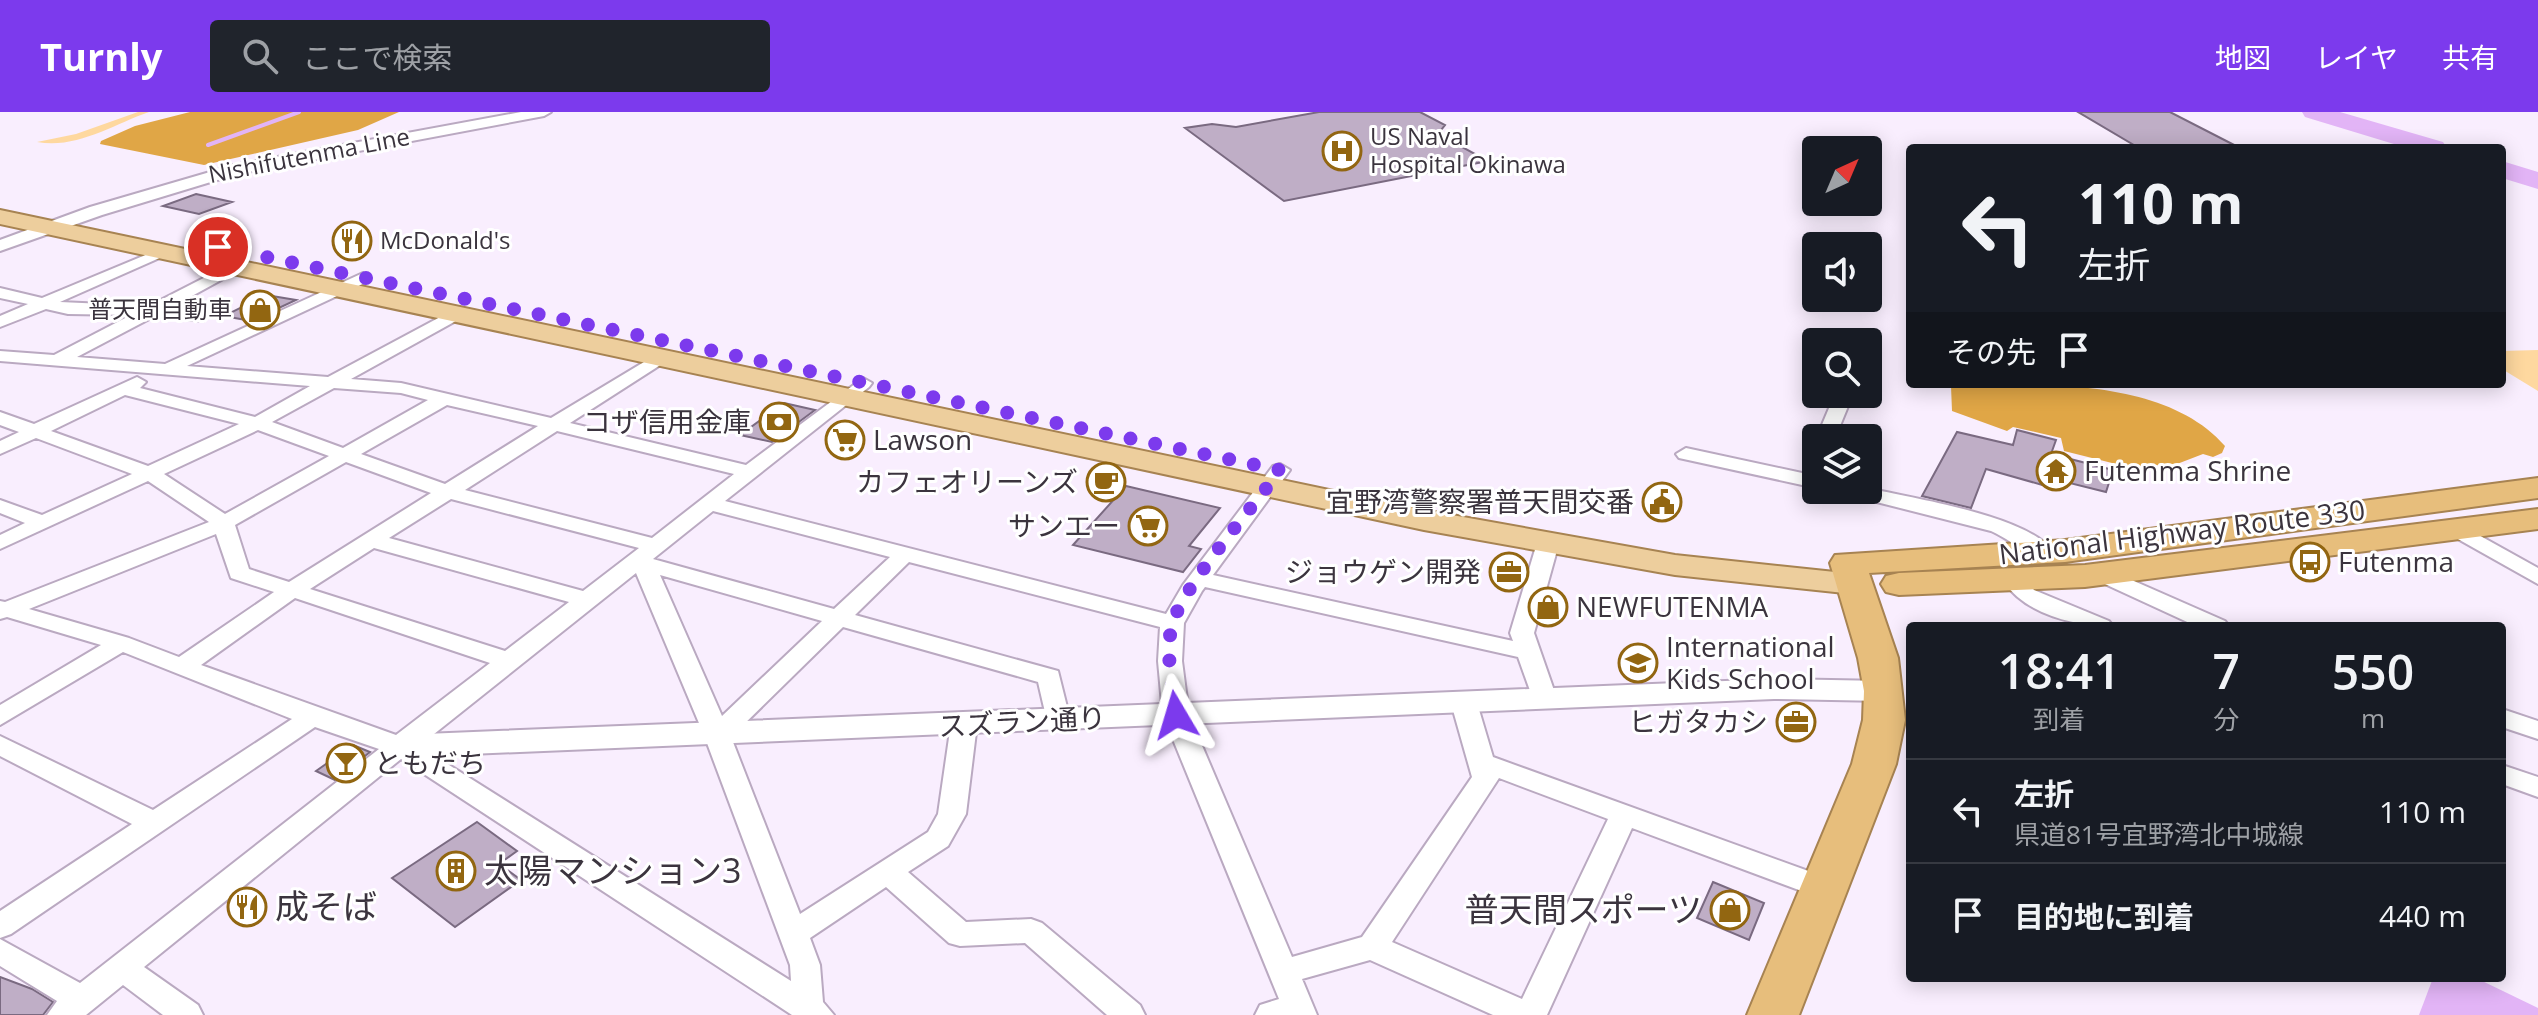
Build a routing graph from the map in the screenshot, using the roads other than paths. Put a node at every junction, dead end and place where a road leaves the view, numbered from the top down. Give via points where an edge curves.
1 (544, 112) edge
2 (0, 202) edge
3 (0, 217) edge
4 (78, 218) junction
5 (50, 227) junction
6 (0, 246) edge
7 (165, 252) junction
8 (237, 267) junction
9 (352, 284) junction
10 (0, 293) edge
11 (45, 303) junction
12 (151, 311) junction
13 (457, 313) junction
14 (197, 317) dead end
15 (0, 322) edge
16 (0, 356) edge
17 (659, 358) junction
18 (59, 360) junction
19 (169, 368) junction
20 (333, 383) junction
21 (124, 389) junction
22 (853, 391) junction
23 (442, 400) junction
24 (0, 418) edge
25 (257, 423) junction
26 (550, 426) junction
27 (35, 432) junction
28 (0, 448) edge
29 (1686, 454) dead end
30 (344, 455) junction
31 (751, 472) junction
32 (150, 474) junction
33 (1802, 476) edge
34 (1273, 479) junction
35 (445, 491) junction
36 (1882, 497) edge
37 (2536, 497) edge
38 (711, 504) junction
39 (0, 506) edge
40 (43, 523) junction
41 (224, 523) junction
42 (2457, 529) junction
43 (370, 540) junction
44 (0, 543) edge
45 (1548, 543) junction
46 (658, 546) junction
47 (2043, 552) junction
48 (905, 554) junction
49 (639, 562) junction
50 (1851, 574) junction
51 (2102, 574) junction
52 (2538, 577) edge
53 (1199, 579) junction
54 (2015, 582) junction
55 (289, 592) junction
56 (589, 600) junction
57 (2, 610) edge
58 (839, 618) junction
59 (2091, 622) edge
60 (2207, 622) edge
61 (1172, 623) junction
62 (121, 643) junction
63 (1528, 652) junction
64 (511, 661) junction
65 (184, 665) junction
66 (1884, 691) junction
67 (1545, 699) junction
68 (1464, 703) junction
69 (1176, 715) junction
70 (0, 716) edge
71 (312, 717) junction
72 (1057, 719) junction
73 (2506, 719) edge
74 (964, 724) junction
75 (2538, 730) edge
76 (717, 735) junction
77 (0, 745) edge
78 (400, 746) junction
79 (1485, 766) junction
80 (2506, 775) edge
81 (2538, 787) edge
82 (1624, 814) junction
83 (153, 822) junction
84 (887, 871) junction
85 (1823, 888) junction
86 (0, 926) edge
87 (793, 934) junction
88 (1372, 947) junction
89 (0, 951) edge
90 (123, 968) junction
91 (1282, 972) junction
92 (73, 1008) edge
93 (808, 1012) edge
94 (1290, 1012) edge
95 (187, 1015) edge
96 (1129, 1015) edge
97 (1525, 1015) edge
98 (1531, 1015) edge
99 (1773, 1015) edge

1 - 4 street, Nishifutenma Line via 262,163
2 - 4 main road
3 - 5 main road
4 - 5 street, Nishifutenma Line
4 - 9 main road
5 - 6 street, Nishifutenma Line
5 - 7 main road
7 - 8 main road
7 - 11 street
8 - 9 main road
8 - 12 street
9 - 13 main road
9 - 19 street
9 - 22 main road
10 - 11 street
11 - 12 street via 68,309
11 - 15 street
12 - 14 street
12 - 18 street
13 - 17 main road
13 - 20 street
16 - 18 street
17 - 22 main road
17 - 26 street
18 - 19 street
19 - 20 street
19 - 21 street
20 - 23 street via 401,388
20 - 25 street
21 - 25 street
21 - 27 street
22 - 31 street
22 - 34 main road
23 - 26 street
23 - 30 street
24 - 27 street
25 - 30 street
25 - 32 street
26 - 31 street
26 - 35 street
27 - 28 street
27 - 32 street
29 - 33 street
30 - 35 street
30 - 41 street
31 - 38 street
32 - 40 street
32 - 41 street
34 - 45 main road
34 - 50 main road
34 - 53 street
35 - 43 street
35 - 46 street
36 - 47 street via 1998,526
37 - 42 highway, National Highway Route 330
37 - 47 highway, National Highway Route 330
38 - 46 street
38 - 48 street
39 - 40 street
40 - 44 street
41 - 55 street via 239,573
41 - 57 street
42 - 51 highway, National Highway Route 330
42 - 52 street
43 - 55 street
43 - 56 street
45 - 50 main road via 1690,567
45 - 63 street via 1522,633
46 - 49 street
47 - 50 highway, National Highway Route 330
48 - 58 street
48 - 61 street
49 - 56 street
49 - 58 street
49 - 76 street via 653,581
50 - 54 highway, National Highway Route 330
50 - 66 highway
51 - 54 highway, National Highway Route 330
51 - 60 street
53 - 61 street
53 - 63 street
54 - 59 street via 2026,595
55 - 64 street
55 - 65 street
56 - 64 street
57 - 62 street
58 - 72 street via 1049,677
58 - 76 street
61 - 69 street
62 - 65 street
62 - 70 street
63 - 67 street
64 - 78 street
65 - 71 street
66 - 67 street, スズラン通り via 1774,689
66 - 85 highway via 1874,764
67 - 68 street, スズラン通り
68 - 69 street, スズラン通り
68 - 79 street
69 - 72 street, スズラン通り
69 - 91 street
71 - 78 street
71 - 83 street
72 - 74 street, スズラン通り
73 - 75 street
74 - 76 street, スズラン通り
74 - 84 street via 952,814 938,839
76 - 78 street, スズラン通り
76 - 87 street
77 - 83 street
78 - 90 street
78 - 93 street
79 - 82 street
79 - 88 street via 1486,778
80 - 81 street
82 - 85 street
82 - 98 street
83 - 86 street
84 - 87 street
84 - 96 street via 960,934 1031,931
85 - 99 highway
87 - 93 street via 805,965
88 - 91 street
88 - 97 street
89 - 92 street
90 - 92 street
90 - 95 street
91 - 94 street

